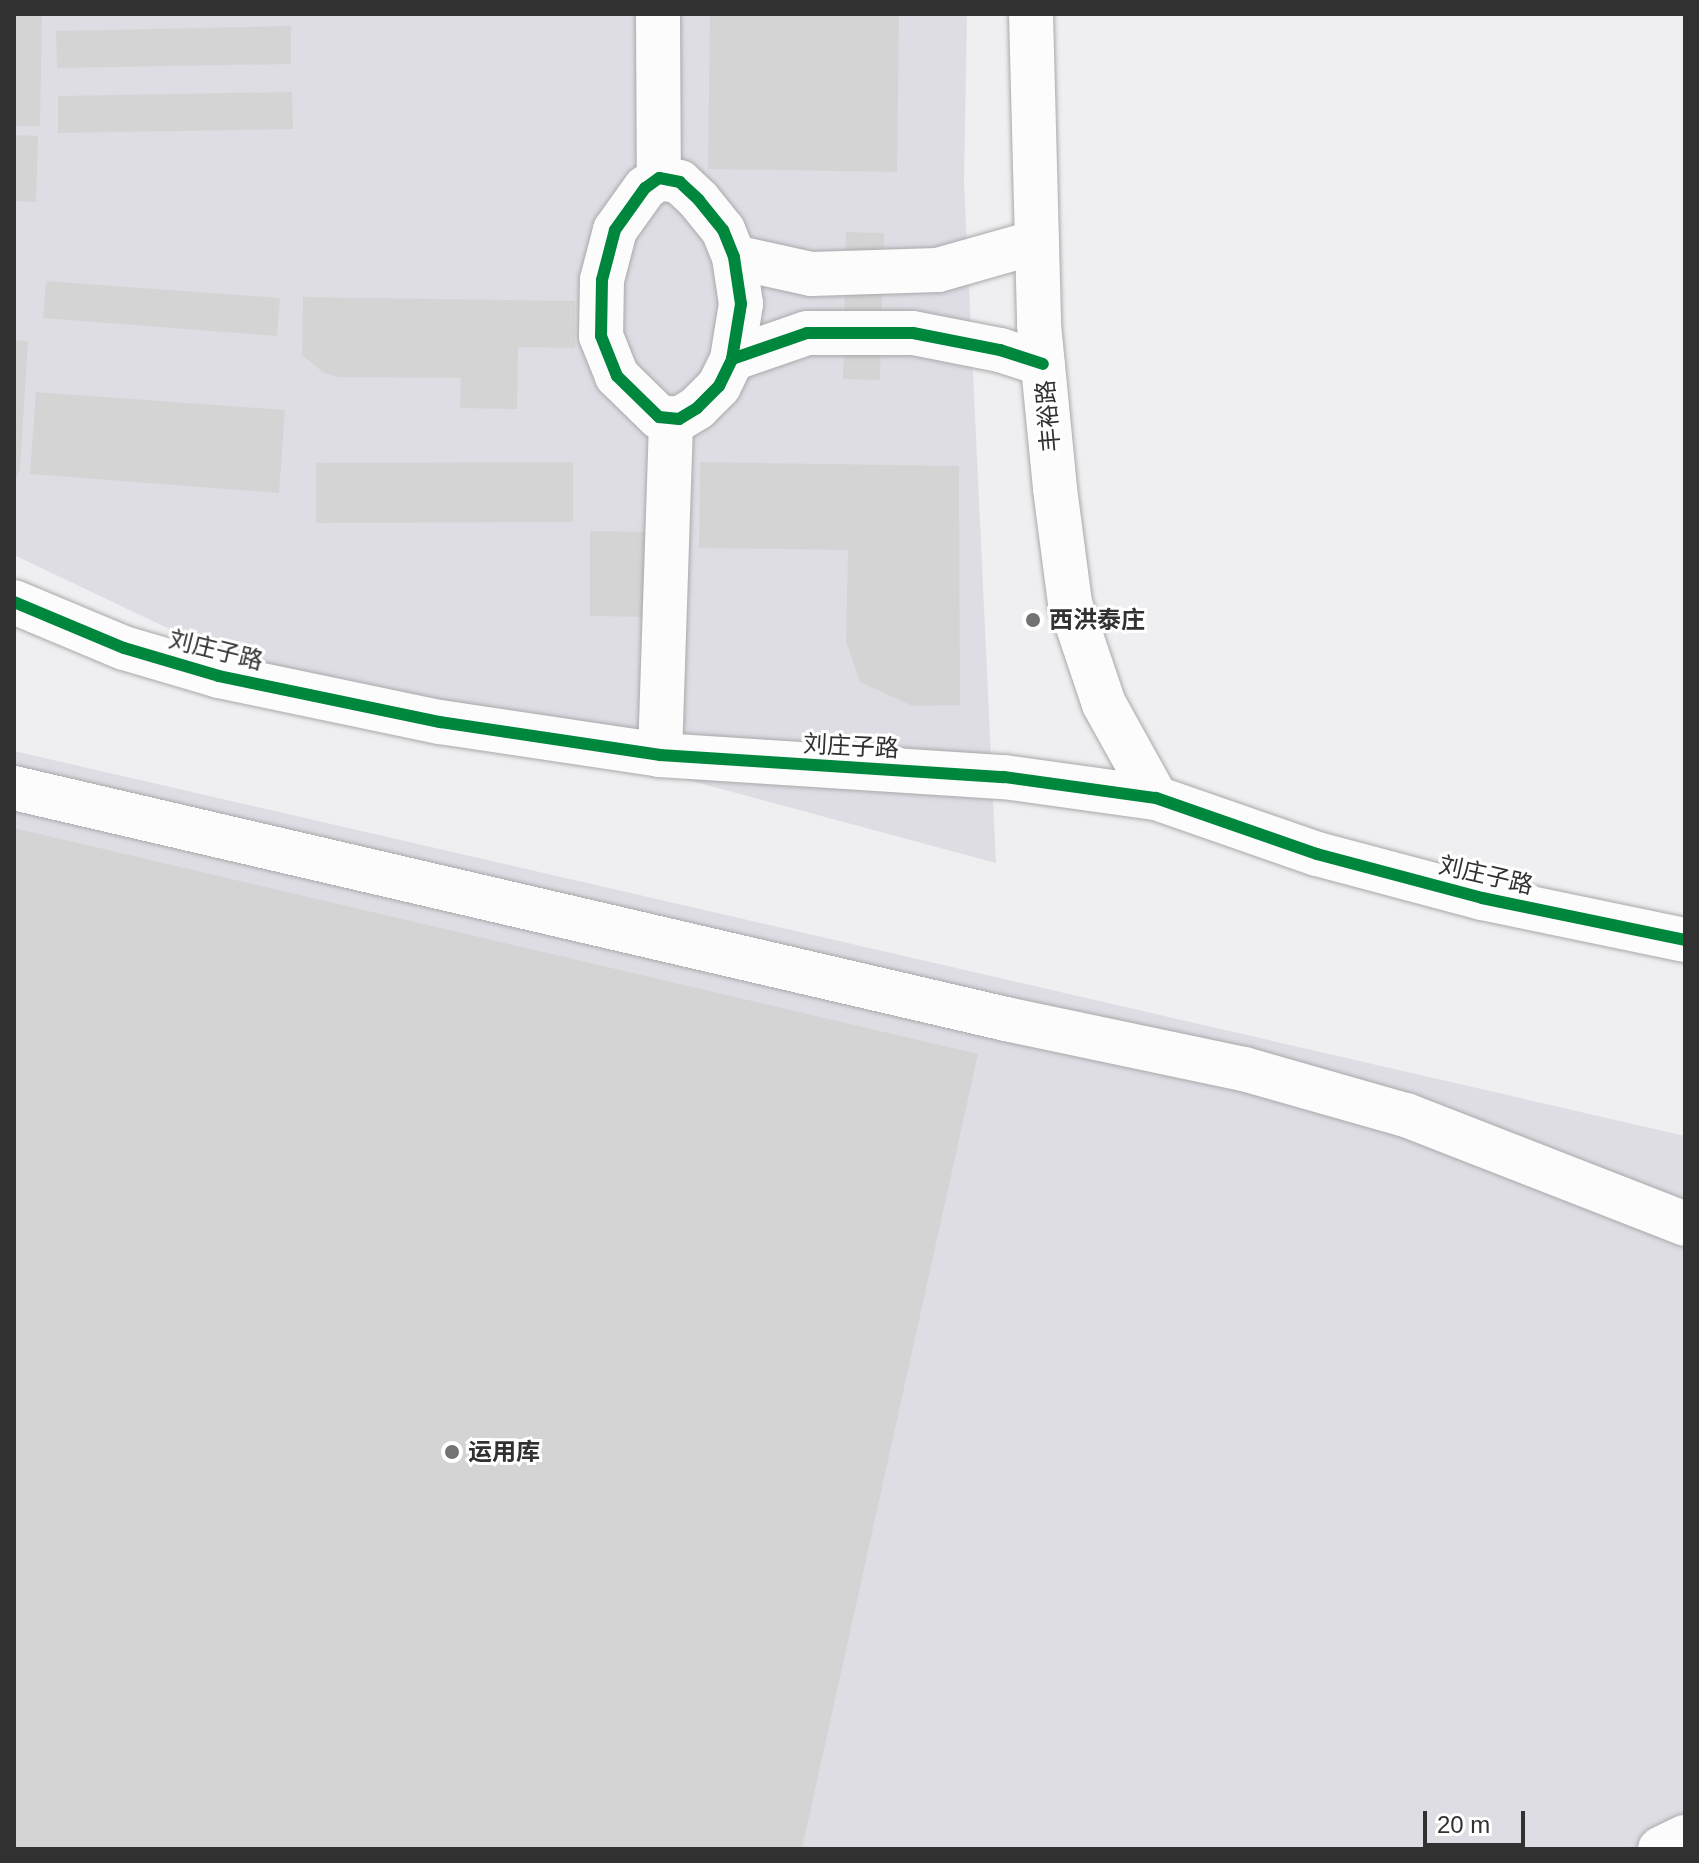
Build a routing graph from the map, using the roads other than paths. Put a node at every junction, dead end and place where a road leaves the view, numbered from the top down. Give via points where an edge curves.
1 (658, 14) edge
2 (1031, 14) edge
3 (659, 178) junction
4 (1036, 242) junction
5 (734, 257) junction
6 (732, 359) junction
7 (1043, 364) junction
8 (671, 418) junction
9 (14, 602) edge
10 (660, 755) junction
11 (14, 788) edge
12 (1156, 798) junction
13 (1685, 940) edge
14 (1685, 1224) edge
15 (1685, 1837) edge
16 (1660, 1849) edge

1 - 3 street
2 - 4 street, 丰裕路
3 - 5 street via 680,182 699,200 723,230
3 - 8 street via 645,188 615,230 602,280 601,336 617,376 659,417
4 - 5 street via 938,270 811,274
4 - 7 street, 丰裕路
5 - 6 street via 741,304
6 - 7 street via 807,333 913,333
6 - 8 street via 719,386 697,408
7 - 12 street, 丰裕路 via 1070,603 1104,704
8 - 10 street
9 - 10 street, 刘庄子路 via 124,648 219,676 440,722
10 - 12 street, 刘庄子路 via 1004,777
11 - 14 street via 1006,1019 1244,1069 1406,1115
12 - 13 street, 刘庄子路 via 1317,854 1482,898
15 - 16 street

